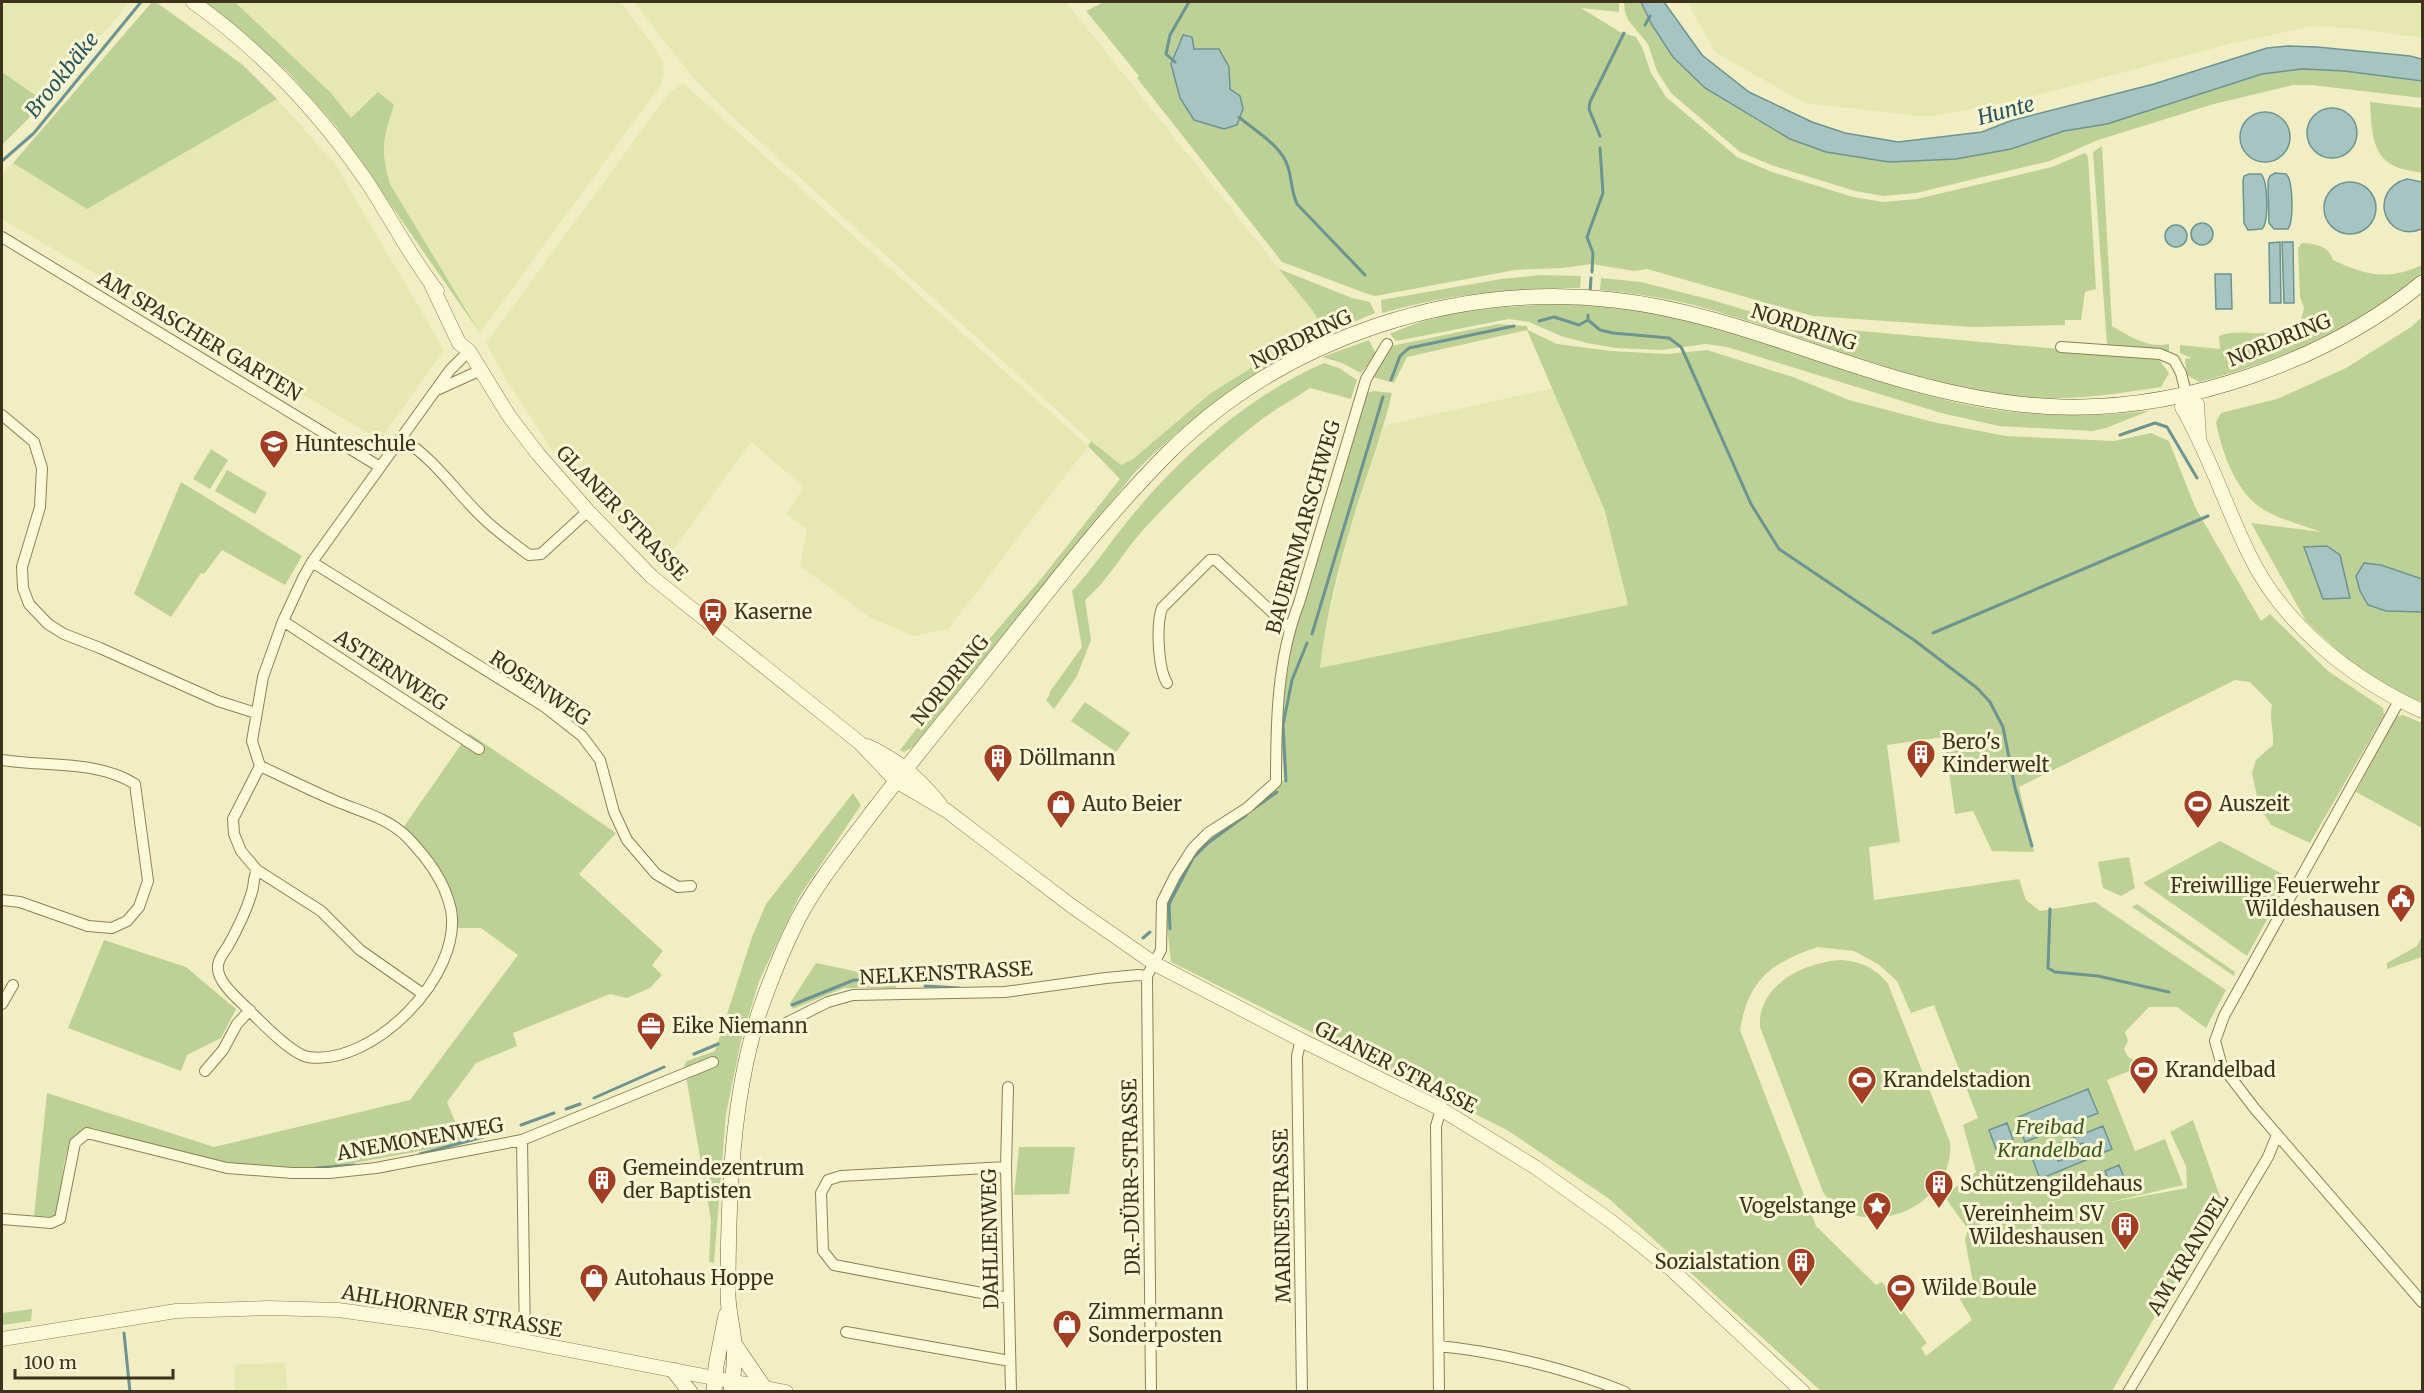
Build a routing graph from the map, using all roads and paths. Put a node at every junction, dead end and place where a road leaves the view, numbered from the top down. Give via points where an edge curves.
1 (193, 2) edge
2 (2, 237) edge
3 (2422, 283) edge
4 (1387, 344) dead end
5 (2061, 347) dead end
6 (469, 351) junction
7 (481, 370) junction
8 (436, 390) junction
9 (2186, 393) junction
10 (2, 416) edge
11 (402, 439) junction
12 (380, 467) junction
13 (588, 511) junction
14 (312, 562) junction
15 (284, 621) junction
16 (1289, 628) junction
17 (1167, 683) dead end
18 (2399, 701) junction
19 (2422, 711) edge
20 (256, 713) junction
21 (860, 743) junction
22 (479, 749) dead end
23 (2, 760) edge
24 (260, 766) junction
25 (906, 768) junction
26 (896, 782) junction
27 (947, 812) junction
28 (257, 870) junction
29 (691, 886) dead end
30 (2, 900) edge
31 (1151, 970) junction
32 (13, 985) dead end
33 (423, 994) junction
34 (2, 1004) edge
35 (250, 1010) junction
36 (786, 1023) dead end
37 (1301, 1040) junction
38 (713, 1062) dead end
39 (205, 1071) dead end
40 (1008, 1087) dead end
41 (1441, 1109) junction
42 (2277, 1135) junction
43 (522, 1140) junction
44 (1006, 1167) junction
45 (2, 1219) edge
46 (1008, 1298) junction
47 (2422, 1302) edge
48 (728, 1305) junction
49 (846, 1332) dead end
50 (2, 1339) edge
51 (525, 1342) junction
52 (735, 1345) junction
53 (1439, 1346) junction
54 (1010, 1361) junction
55 (673, 1370) junction
56 (715, 1384) edge
57 (732, 1386) edge
58 (763, 1386) junction
59 (690, 1392) edge
60 (786, 1392) edge
61 (1011, 1392) edge
62 (1151, 1392) edge
63 (1302, 1392) edge
64 (1439, 1392) edge
65 (1624, 1392) edge
66 (1803, 1392) edge
67 (2128, 1392) edge

1 - 6 street, GLANER STRASSE via 270,66 327,129 377,198 431,284 459,342
2 - 12 street, AM SPASCHER GARTEN
3 - 9 main road, NORDRING via 2334,342 2247,377
4 - 16 street, BAUERNMARSCHWEG via 1365,379
5 - 9 street via 2160,354 2174,360
6 - 7 street, GLANER STRASSE
6 - 8 street
7 - 8 street
7 - 13 street, GLANER STRASSE via 537,454
8 - 11 street
9 - 18 street via 2197,404 2199,438 2249,555 2278,600 2337,660
9 - 25 main road, NORDRING via 2073,407 1988,399 1911,382 1727,324 1615,300 1512,298 1401,318 1294,361 1230,401 1172,450 1121,504
10 - 20 street via 34,442 42,468 40,507 22,567 29,604 63,634 218,701
11 - 12 street
11 - 13 street via 416,447 483,518 529,555 540,554
12 - 14 street
13 - 21 street, GLANER STRASSE via 652,578
14 - 15 street
14 - 29 street, ROSENWEG via 545,707 576,731 600,760 614,812 627,840 656,874 678,887
15 - 20 street via 263,677
15 - 22 street, ASTERNWEG
16 - 17 street via 1216,560 1210,560 1160,612 1162,674
16 - 31 street, BAUERNMARSCHWEG via 1276,720 1276,782 1193,848 1162,902 1161,950
18 - 19 street
18 - 42 street via 2224,1016 2215,1041 2222,1066
20 - 24 street via 252,741
21 - 25 street, GLANER STRASSE
21 - 26 street, GLANER STRASSE
23 - 30 street via 91,769 135,784 148,881 139,907 127,921 112,928 88,926 20,902
24 - 28 street via 233,819 241,851
24 - 33 street via 378,816 405,836 439,876 451,911 450,935 442,964
25 - 26 main road, NORDRING
25 - 27 street, GLANER STRASSE
26 - 27 street, GLANER STRASSE
26 - 48 main road, NORDRING via 825,874 800,914 760,1010 745,1065 735,1130
27 - 31 street, GLANER STRASSE
28 - 33 street via 321,911 360,950
28 - 35 street via 242,919 218,964 218,975
31 - 36 street, NELKENSTRASSE via 1138,975 1005,992 853,995 828,1002
31 - 37 street, GLANER STRASSE
31 - 62 street, DR.-DÜRR-STRASSE
32 - 34 street
33 - 35 street via 405,1015 369,1044 331,1057 307,1057 291,1049
35 - 39 street
37 - 41 street, GLANER STRASSE
37 - 63 street, MARINESTRASSE via 1298,1056
38 - 43 street, ANEMONENWEG
40 - 44 street, DAHLIENWEG
41 - 53 street via 1436,1126
41 - 66 street, GLANER STRASSE via 1612,1222 1671,1269
42 - 47 street
42 - 67 street, AM KRANDEL via 2268,1157
43 - 45 street, ANEMONENWEG via 376,1168 292,1173 227,1168 87,1133 75,1143 60,1220 51,1223
43 - 51 street, ANEMONENWEG
44 - 46 street, DAHLIENWEG
44 - 46 street via 841,1176 828,1180 821,1193 823,1251 834,1264
46 - 54 street, DAHLIENWEG
48 - 52 main road, NORDRING
48 - 56 main road, NORDRING
49 - 54 street
50 - 51 street, AHLHORNER STRASSE via 176,1311 287,1308 376,1314
51 - 55 street, AHLHORNER STRASSE
52 - 57 main road, NORDRING
52 - 58 main road
53 - 64 street
53 - 65 street via 1478,1350 1596,1380
54 - 61 street, DAHLIENWEG
55 - 56 street, AHLHORNER STRASSE
55 - 59 main road
56 - 57 street, AHLHORNER STRASSE
57 - 58 street, AHLHORNER STRASSE
58 - 60 street, AHLHORNER STRASSE

